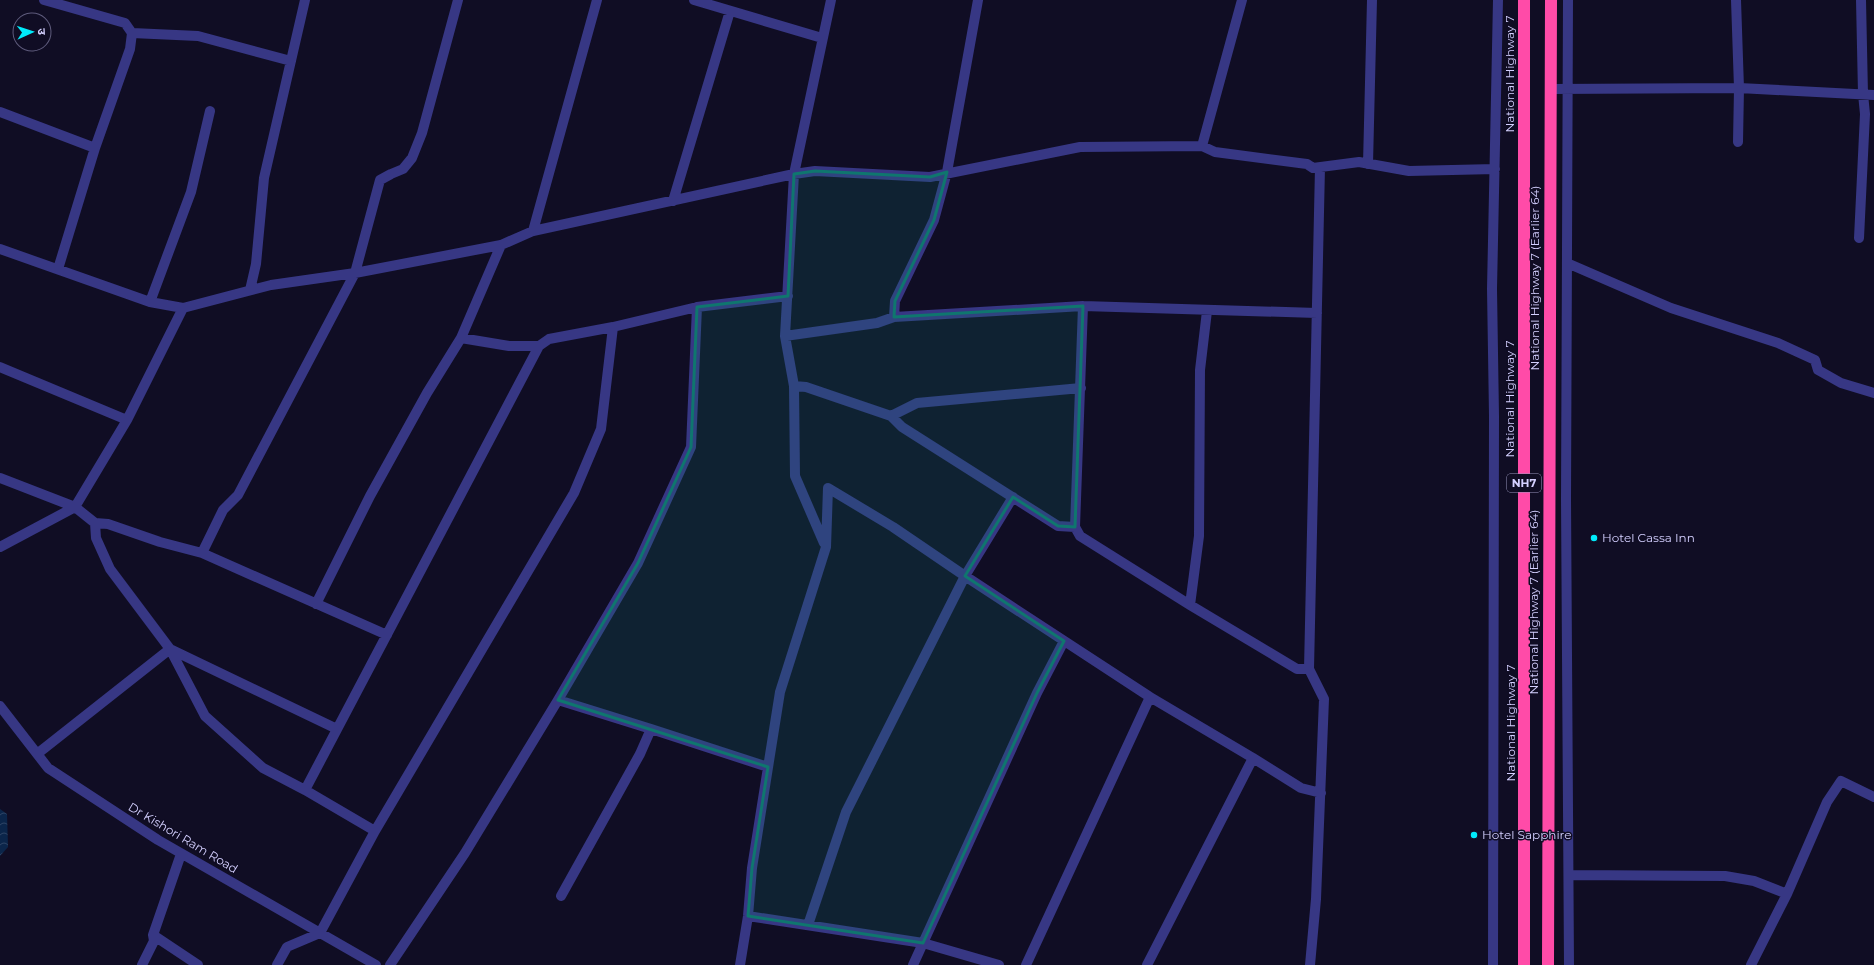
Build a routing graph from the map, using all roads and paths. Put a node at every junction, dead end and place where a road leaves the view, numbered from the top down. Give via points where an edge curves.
1 (44, 0) edge
2 (305, 0) edge
3 (458, 0) edge
4 (597, 0) edge
5 (694, 0) edge
6 (830, 0) edge
7 (978, 0) edge
8 (1242, 0) edge
9 (1372, 0) edge
10 (1498, 0) edge
11 (1524, 0) edge
12 (1551, 0) edge
13 (1568, 0) edge
14 (1736, 0) edge
15 (1861, 0) edge
16 (730, 11) junction
17 (132, 33) junction
18 (822, 38) junction
19 (291, 61) junction
20 (1739, 88) junction
21 (1551, 89) junction
22 (1568, 89) junction
23 (1863, 94) junction
24 (1874, 94) edge
25 (0, 112) edge
26 (210, 112) dead end
27 (1738, 142) dead end
28 (1202, 146) junction
29 (96, 148) junction
30 (1368, 164) junction
31 (1320, 167) junction
32 (1495, 169) junction
33 (947, 172) junction
34 (794, 174) junction
35 (673, 201) junction
36 (533, 231) junction
37 (1859, 238) dead end
38 (501, 245) junction
39 (0, 250) edge
40 (1567, 263) junction
41 (58, 269) junction
42 (355, 273) junction
43 (250, 290) junction
44 (788, 296) junction
45 (150, 302) junction
46 (1083, 306) junction
47 (697, 307) junction
48 (183, 308) junction
49 (1207, 311) junction
50 (1317, 313) junction
51 (894, 317) junction
52 (613, 327) junction
53 (785, 336) junction
54 (461, 338) junction
55 (539, 346) junction
56 (0, 366) edge
57 (794, 386) junction
58 (1081, 388) junction
59 (1874, 393) edge
60 (892, 416) junction
61 (127, 420) junction
62 (0, 478) edge
63 (1013, 496) junction
64 (76, 507) junction
65 (95, 523) junction
66 (1075, 527) junction
67 (0, 547) edge
68 (826, 547) junction
69 (202, 553) junction
70 (965, 576) junction
71 (316, 604) junction
72 (1190, 606) junction
73 (387, 635) junction
74 (1064, 641) junction
75 (170, 649) junction
76 (1309, 669) junction
77 (1150, 697) junction
78 (558, 700) junction
79 (0, 706) edge
80 (337, 729) junction
81 (651, 729) junction
82 (37, 754) junction
83 (1253, 758) junction
84 (768, 767) junction
85 (305, 790) junction
86 (1321, 793) junction
87 (1874, 797) edge
88 (375, 832) junction
89 (181, 854) junction
90 (1569, 875) junction
91 (1787, 894) junction
92 (561, 896) dead end
93 (748, 916) junction
94 (808, 925) junction
95 (320, 933) junction
96 (153, 935) junction
97 (923, 943) junction
98 (142, 965) edge
99 (198, 965) edge
100 (277, 965) edge
101 (376, 965) edge
102 (390, 965) edge
103 (740, 965) edge
104 (913, 965) edge
105 (999, 965) edge
106 (1026, 965) edge
107 (1147, 965) edge
108 (1310, 965) edge
109 (1493, 965) edge
110 (1524, 965) edge
111 (1548, 965) edge
112 (1568, 965) edge
113 (1751, 965) edge

1 - 17 street via 125,23
2 - 19 street
3 - 42 street via 422,133 412,158 403,169 380,180
4 - 36 street
5 - 16 street
6 - 18 street
7 - 33 street
8 - 28 street
9 - 30 street
10 - 32 street
11 - 110 highway, National Highway 7 / NH7
12 - 21 highway, National Highway 7 (Earlier 64) / NH7
13 - 22 street
14 - 20 street
15 - 23 street
16 - 18 street
16 - 35 street
17 - 19 street via 198,36
17 - 29 street via 130,49
18 - 34 street
19 - 43 street via 264,178 256,264
20 - 22 street
20 - 23 street
20 - 27 street
21 - 22 street
21 - 111 highway, National Highway 7 (Earlier 64) / NH7
22 - 40 street
23 - 24 street
23 - 37 street via 1865,114
25 - 29 street
26 - 45 street via 191,192
28 - 31 street via 1215,152
28 - 33 street via 1080,147
29 - 41 street
30 - 31 street via 1359,162
30 - 32 street via 1409,171
31 - 50 street
32 - 109 street via 1492,289
33 - 34 street via 930,177 815,171
33 - 51 street via 934,220 895,301
34 - 35 street
34 - 44 street
35 - 36 street
36 - 38 street
38 - 42 street
38 - 54 street
39 - 41 street
40 - 59 street via 1672,308 1778,343 1816,360 1818,370 1842,383
40 - 90 street
41 - 45 street
42 - 43 street
42 - 69 street via 238,494 223,510
43 - 48 street
44 - 47 street
44 - 53 street
45 - 48 street
46 - 49 street
46 - 51 street
46 - 58 street
47 - 52 street
47 - 78 street via 691,447 638,563
48 - 61 street
49 - 50 street
49 - 72 street via 1200,370 1199,536
50 - 76 street
51 - 53 street via 877,322
52 - 55 street via 549,339
52 - 88 street via 601,429 574,493
53 - 57 street
54 - 55 street via 509,346
54 - 71 street via 427,393 370,496
55 - 73 street
56 - 61 street
57 - 60 street via 806,387
57 - 68 street via 795,476
58 - 60 street via 917,403
58 - 66 street
60 - 63 street via 902,427
61 - 64 street
62 - 64 street
63 - 66 street via 1058,526
63 - 70 street
64 - 65 street
64 - 67 street
65 - 69 street via 108,524
65 - 75 street via 96,538 110,569
66 - 72 street via 1080,536
68 - 70 street via 828,488 894,527
68 - 84 street via 780,692
69 - 71 street
70 - 74 street
70 - 94 street via 846,812
71 - 73 street
72 - 76 street via 1297,669
73 - 80 street
74 - 77 street
74 - 97 street via 1037,693
75 - 80 street
75 - 82 street
75 - 85 street via 205,716 263,768
76 - 86 street via 1324,699
77 - 83 street
77 - 106 street
78 - 81 street
78 - 102 street via 464,853
79 - 82 street, Dr Kishori Ram Road
80 - 85 street
81 - 84 street
81 - 92 street via 640,754
82 - 89 street, Dr Kishori Ram Road via 48,768
83 - 86 street via 1301,788
83 - 107 street
84 - 93 street via 752,868
85 - 88 street
86 - 108 street
87 - 91 street via 1841,781 1827,802
88 - 95 street
89 - 95 street, Dr Kishori Ram Road
89 - 96 street
90 - 91 street via 1725,876 1754,881
90 - 112 street
91 - 113 street
93 - 94 street
93 - 103 street
94 - 97 street
95 - 100 street via 287,946
95 - 101 street, Dr Kishori Ram Road
96 - 98 street via 154,941
96 - 99 street
97 - 104 street
97 - 105 street

